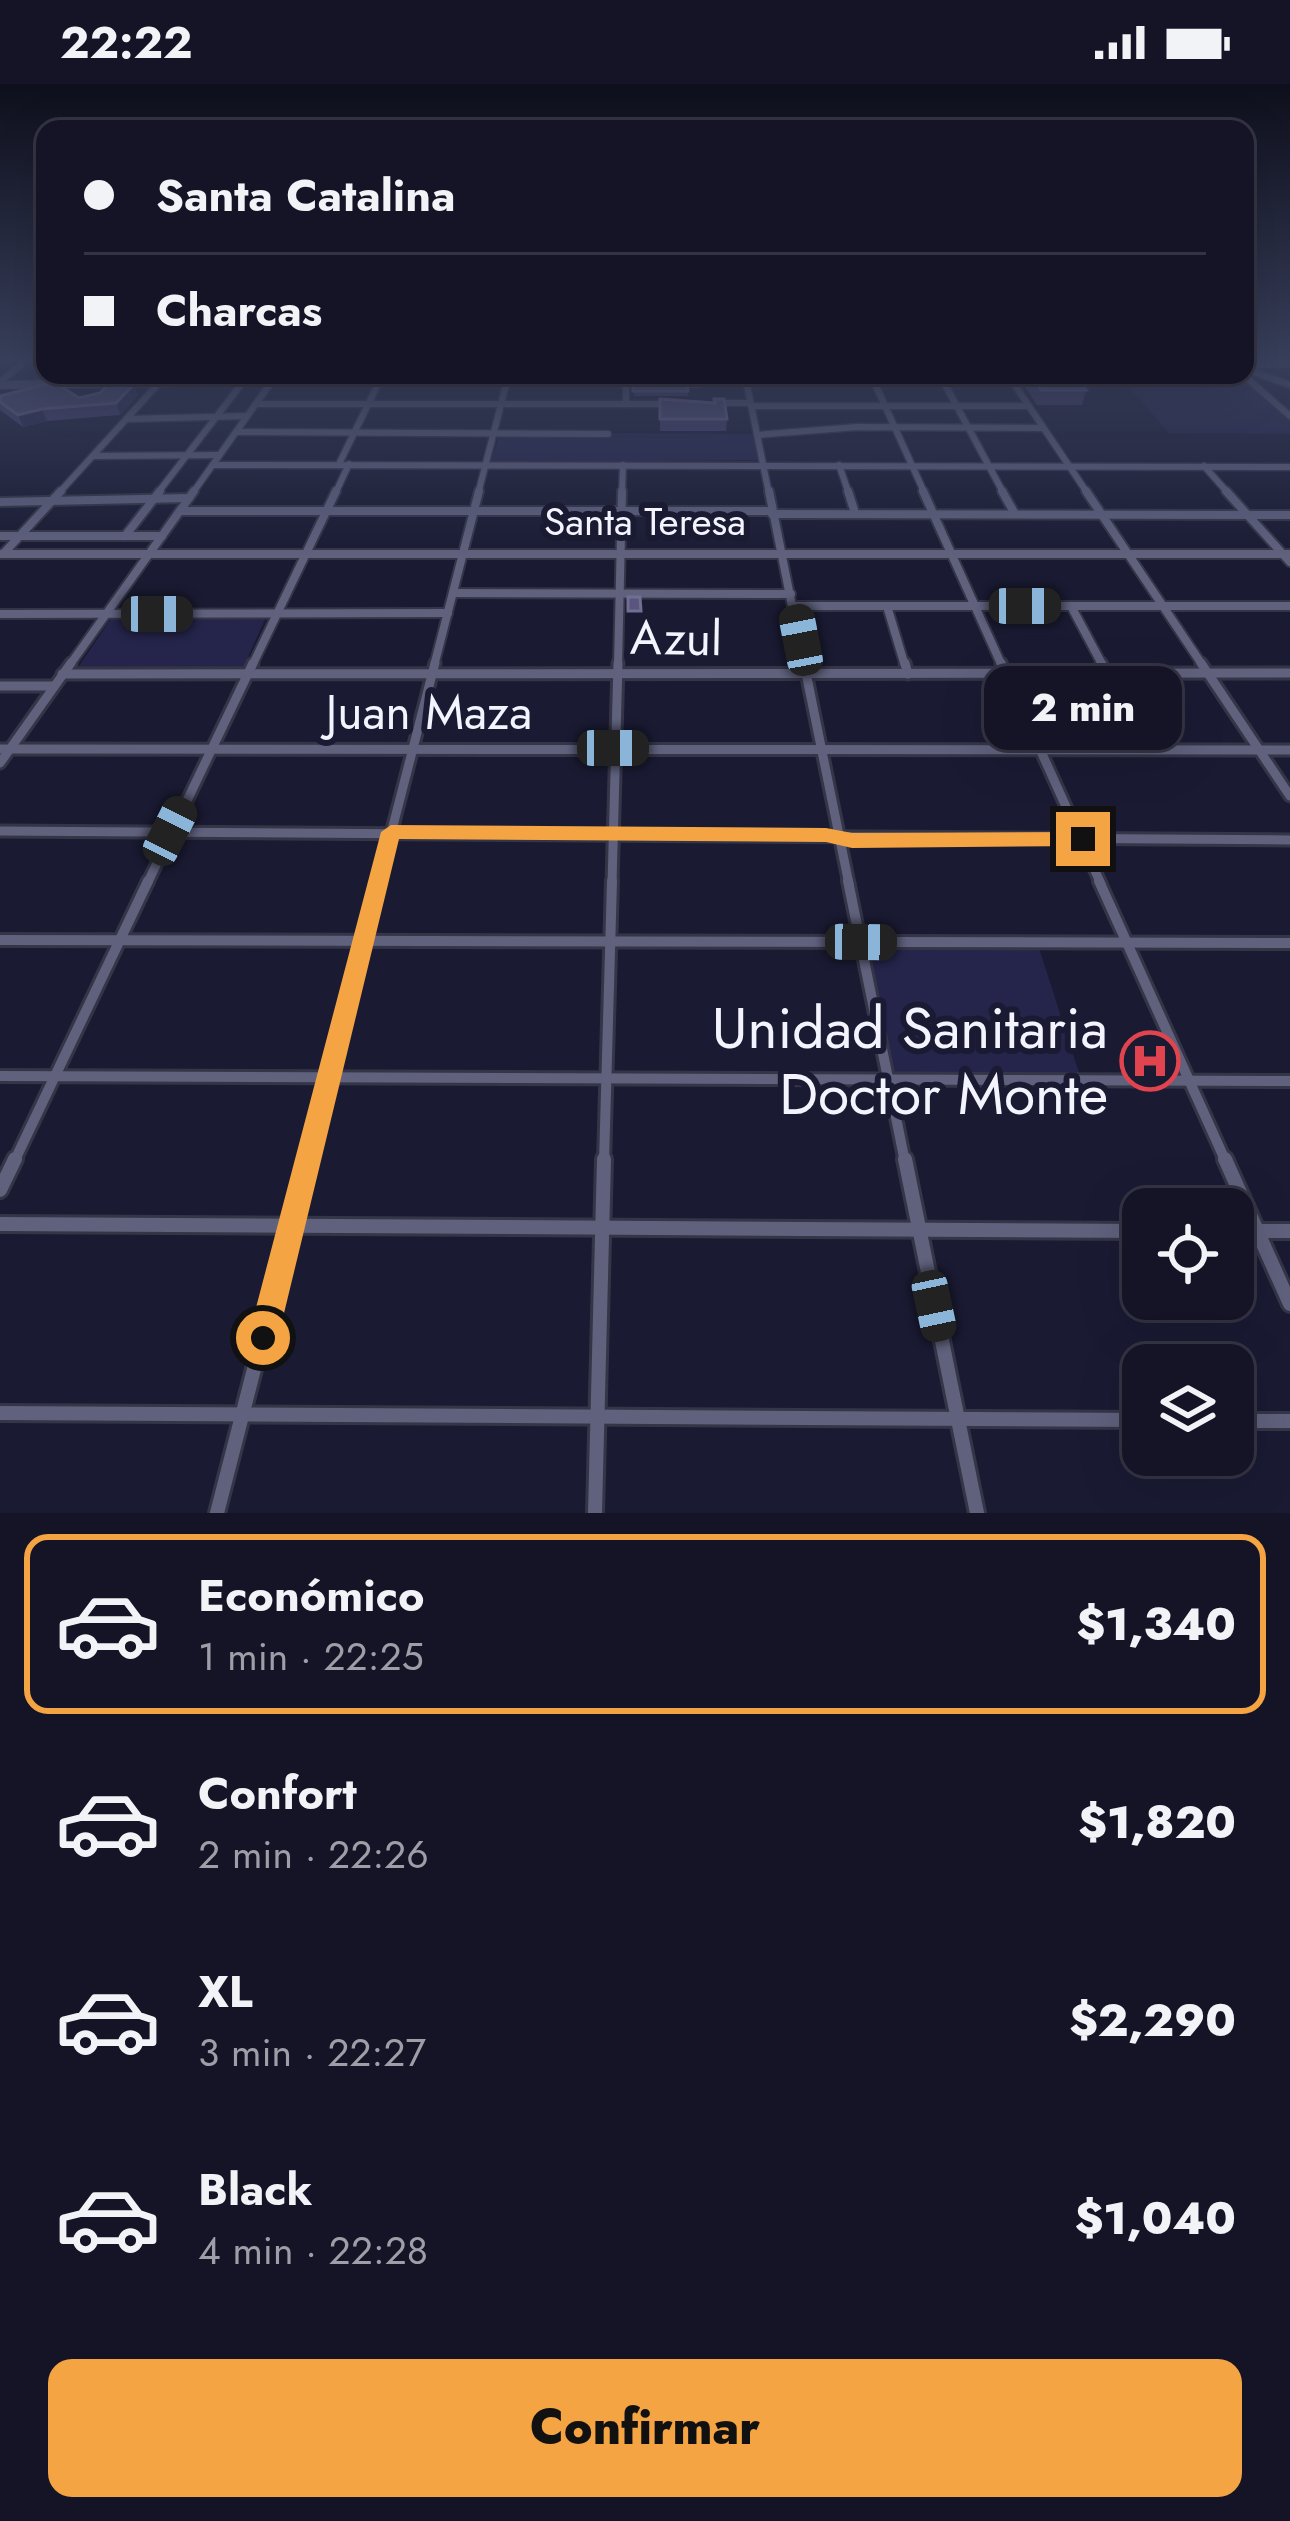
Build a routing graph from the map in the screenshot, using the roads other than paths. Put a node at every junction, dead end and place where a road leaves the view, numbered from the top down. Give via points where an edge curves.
1 (123, 424) edge
2 (212, 424) edge
3 (242, 424) edge
4 (358, 424) edge
5 (495, 424) edge
6 (581, 424) edge
7 (755, 424) edge
8 (894, 424) edge
9 (966, 424) edge
10 (1040, 424) edge
11 (896, 428) junction
12 (968, 428) junction
13 (1043, 428) junction
14 (235, 433) junction
15 (354, 433) junction
16 (493, 434) junction
17 (580, 434) junction
18 (608, 434) dead end
19 (757, 435) junction
20 (186, 455) junction
21 (219, 455) junction
22 (92, 456) junction
23 (344, 464) junction
24 (623, 464) junction
25 (763, 464) junction
26 (213, 465) junction
27 (486, 465) junction
28 (838, 465) junction
29 (913, 466) junction
30 (989, 466) junction
31 (1070, 466) junction
32 (1204, 466) junction
33 (1290, 467) edge
34 (189, 498) junction
35 (152, 499) junction
36 (51, 501) junction
37 (0, 502) edge
38 (622, 510) junction
39 (326, 511) junction
40 (475, 511) junction
41 (180, 512) junction
42 (772, 512) junction
43 (855, 513) junction
44 (936, 514) junction
45 (1015, 514) junction
46 (1102, 514) junction
47 (1247, 514) junction
48 (1290, 515) edge
49 (0, 536) edge
50 (20, 536) junction
51 (125, 536) junction
52 (162, 536) junction
53 (151, 551) junction
54 (307, 551) junction
55 (464, 551) junction
56 (619, 551) junction
57 (782, 553) junction
58 (1, 555) edge
59 (956, 555) junction
60 (1129, 555) junction
61 (1288, 557) edge
62 (454, 593) junction
63 (618, 594) junction
64 (791, 594) junction
65 (794, 605) junction
66 (887, 606) junction
67 (979, 606) junction
68 (1071, 606) junction
69 (1164, 606) junction
70 (1290, 606) edge
71 (0, 614) edge
72 (106, 614) junction
73 (277, 614) junction
74 (448, 614) junction
75 (249, 673) junction
76 (615, 673) junction
77 (1208, 673) junction
78 (1290, 673) edge
79 (62, 674) junction
80 (432, 674) junction
81 (908, 674) junction
82 (1008, 674) junction
83 (1107, 674) junction
84 (808, 675) junction
85 (0, 686) edge
86 (54, 686) junction
87 (212, 748) junction
88 (413, 748) junction
89 (613, 748) junction
90 (820, 748) junction
91 (5, 749) edge
92 (1041, 749) junction
93 (1259, 750) junction
94 (1290, 750) edge
95 (0, 763) edge
96 (1290, 796) edge
97 (170, 831) junction
98 (0, 832) edge
99 (391, 832) junction
100 (611, 832) junction
101 (837, 838) junction
102 (1083, 839) junction
103 (1290, 839) edge
104 (120, 939) junction
105 (0, 940) edge
106 (610, 940) junction
107 (363, 942) junction
108 (861, 942) junction
109 (1290, 943) edge
110 (1129, 944) junction
111 (0, 1076) edge
112 (55, 1076) junction
113 (332, 1077) junction
114 (609, 1079) junction
115 (890, 1080) junction
116 (1192, 1081) junction
117 (1290, 1081) edge
118 (0, 1190) edge
119 (0, 1224) edge
120 (292, 1226) junction
121 (604, 1227) junction
122 (918, 1230) junction
123 (1122, 1231) edge
124 (1254, 1232) edge
125 (1258, 1232) junction
126 (1290, 1232) edge
127 (1290, 1304) edge
128 (0, 1413) edge
129 (244, 1414) junction
130 (597, 1418) junction
131 (959, 1419) junction
132 (1122, 1420) edge
133 (1254, 1420) edge
134 (1290, 1421) edge
135 (217, 1513) edge
136 (595, 1513) edge
137 (977, 1513) edge

1 - 22 street
2 - 20 street
3 - 14 street
4 - 15 street
5 - 16 street
6 - 17 street
7 - 19 street
8 - 11 street
9 - 12 street
10 - 13 street
11 - 12 street
11 - 19 street
11 - 29 street
12 - 13 street
12 - 30 street
13 - 31 street
14 - 15 street
14 - 21 street
15 - 16 street
15 - 23 street
16 - 17 street
16 - 27 street
17 - 18 street
19 - 25 street
20 - 21 street
20 - 22 street
20 - 35 street
21 - 26 street
22 - 36 street
23 - 26 street
23 - 27 street
23 - 39 street
24 - 25 street
24 - 27 street
24 - 38 street
25 - 28 street
25 - 42 street
26 - 34 street
27 - 40 street
28 - 29 street
28 - 43 street
29 - 30 street
29 - 44 street
30 - 31 street
30 - 45 street
31 - 32 street
31 - 46 street
32 - 33 street
32 - 47 street
34 - 35 street
34 - 41 street
35 - 36 street
35 - 51 street
36 - 37 street
36 - 50 street
38 - 40 street
38 - 42 street
38 - 56 street
39 - 40 street
39 - 41 street
39 - 54 street
40 - 55 street
41 - 52 street
42 - 43 street
42 - 57 street
43 - 44 street
44 - 45 street
44 - 59 street
45 - 46 street
46 - 47 street
46 - 60 street
47 - 48 street
47 - 61 street
49 - 50 street
50 - 51 street
50 - 58 street
51 - 52 street
52 - 53 street
53 - 54 street, Santa Teresa
53 - 58 street, Santa Teresa
53 - 72 street
54 - 55 street, Santa Teresa
54 - 73 street
55 - 56 street, Santa Teresa
55 - 62 street
56 - 57 street, Santa Teresa
56 - 63 street
57 - 59 street, Santa Teresa
57 - 64 street
59 - 60 street, Santa Teresa
59 - 67 street
60 - 61 street, Santa Teresa
60 - 69 street
62 - 63 street
62 - 74 street
63 - 64 street
63 - 76 street
64 - 65 street
65 - 66 street
65 - 84 street
66 - 67 street
66 - 81 street
67 - 68 street
67 - 82 street
68 - 69 street
68 - 83 street
69 - 70 street
69 - 77 street
71 - 72 street
72 - 73 street
72 - 79 street
73 - 74 street
73 - 75 street
74 - 80 street
75 - 79 street, Azul
75 - 80 street, Azul
75 - 87 street
76 - 80 street, Azul
76 - 84 street, Azul
76 - 89 street
77 - 78 street, Azul
77 - 83 street, Azul
77 - 93 street
79 - 86 street
80 - 88 street
81 - 82 street, Azul
81 - 84 street, Azul
82 - 83 street, Azul
82 - 92 street
84 - 90 street
85 - 86 street
86 - 91 street
87 - 88 street, Juan Maza
87 - 91 street, Juan Maza
87 - 97 street
88 - 89 street, Juan Maza
88 - 99 street
89 - 90 street, Juan Maza
89 - 100 street
90 - 92 street, Juan Maza
90 - 101 street
91 - 95 street
92 - 93 street, Juan Maza
92 - 102 street
93 - 94 street, Juan Maza
93 - 96 street
97 - 98 street
97 - 99 street
97 - 104 street
99 - 100 street
99 - 107 street
100 - 101 street
100 - 106 street
101 - 102 street
101 - 108 street
102 - 103 street
102 - 110 street
104 - 105 street
104 - 107 street
104 - 112 street
106 - 107 street
106 - 108 street
106 - 114 street
107 - 113 street
108 - 110 street
108 - 115 street
109 - 110 street
110 - 116 street
111 - 112 street
112 - 113 street
112 - 118 street
113 - 114 street
113 - 120 street
114 - 115 street
114 - 121 street
115 - 116 street
115 - 122 street
116 - 117 street
116 - 125 street
119 - 120 street
120 - 121 street
120 - 129 street
121 - 122 street
121 - 130 street
122 - 123 street
122 - 131 street
124 - 125 street
125 - 126 street
125 - 127 street
128 - 129 street
129 - 130 street
129 - 135 street
130 - 131 street
130 - 136 street
131 - 132 street
131 - 137 street
133 - 134 street

